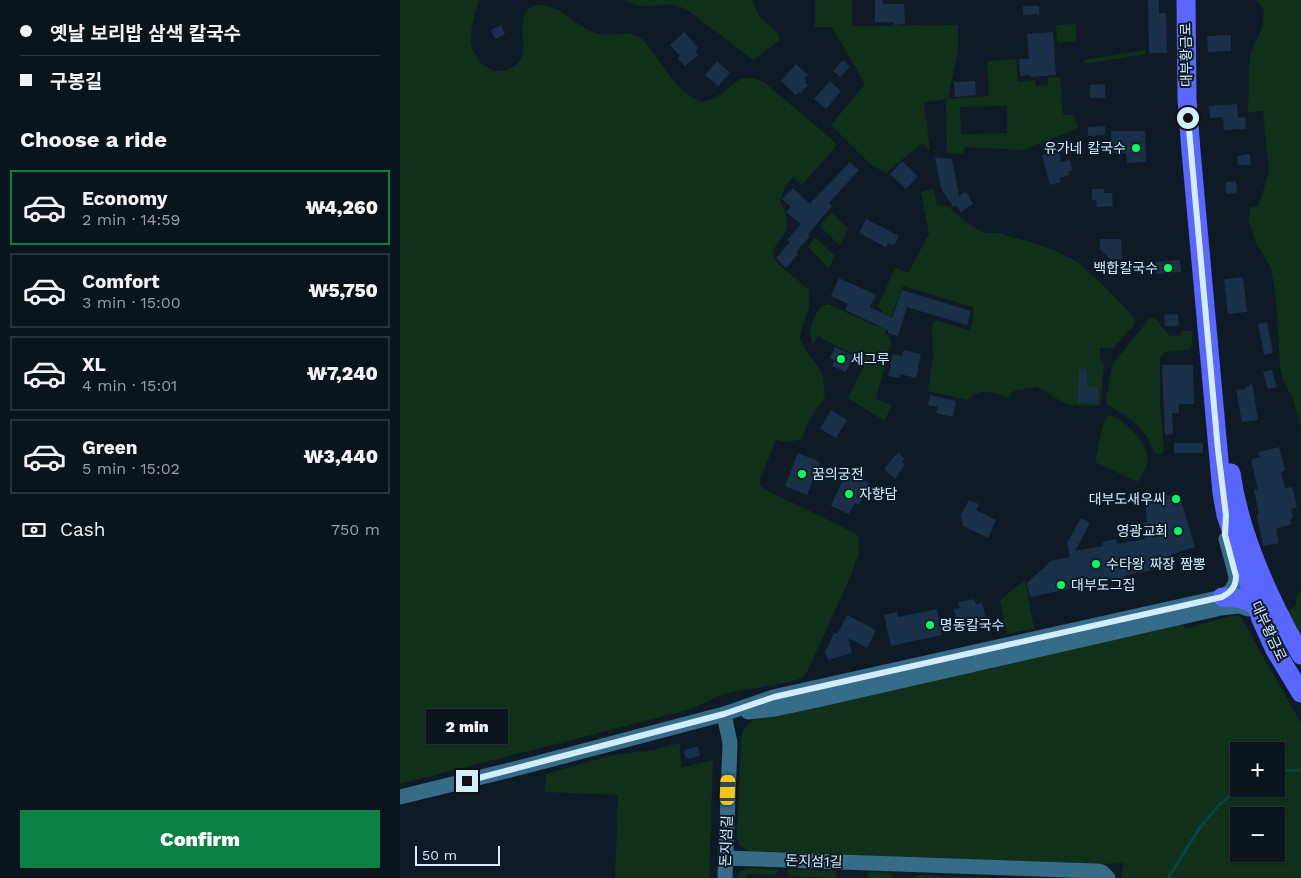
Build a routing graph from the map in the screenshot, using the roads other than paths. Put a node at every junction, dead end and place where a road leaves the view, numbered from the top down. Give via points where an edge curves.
1 (1186, 0) edge
2 (1196, 0) edge
3 (1226, 515) junction
4 (1256, 561) junction
5 (1242, 603) junction
6 (1301, 655) edge
7 (1301, 669) edge
8 (1301, 693) edge
9 (724, 714) junction
10 (400, 797) edge
11 (725, 858) junction
12 (902, 871) edge
13 (725, 878) edge
14 (1108, 878) edge

1 - 3 main road, 대부황금로 via 1191,151
2 - 4 main road, 대부황금로 via 1198,111 1229,454 1242,524
3 - 5 main road, 대부황금로
3 - 5 street via 1225,535 1236,576 1229,593
4 - 5 main road via 1258,579
4 - 6 main road, 대부황금로 via 1277,612
5 - 7 main road via 1271,622
5 - 8 main road, 대부황금로 via 1276,650
5 - 9 street via 784,707
9 - 10 street
9 - 11 street, 돈지섬길 via 730,743
11 - 12 street, 돈지섬1길
11 - 13 street, 돈지섬길
12 - 14 street, 돈지섬1길 via 1096,871

